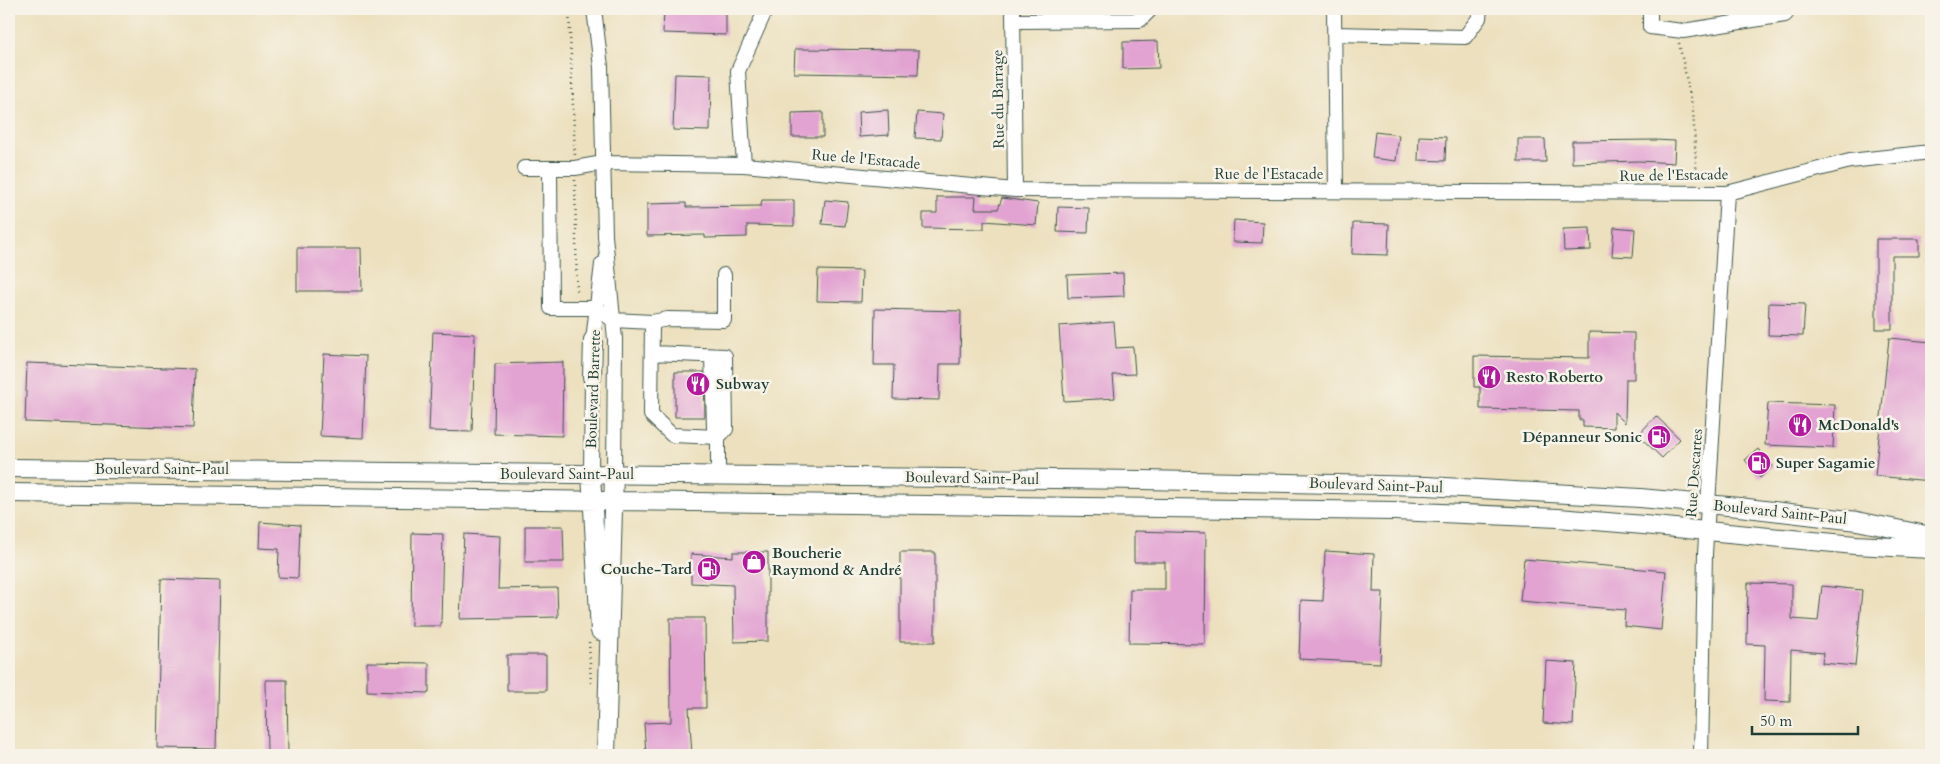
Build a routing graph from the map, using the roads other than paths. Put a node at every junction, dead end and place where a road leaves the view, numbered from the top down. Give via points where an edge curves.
1 (594, 9) edge
2 (766, 9) edge
3 (1151, 9) edge
4 (1334, 9) edge
5 (1480, 9) edge
6 (1650, 9) edge
7 (1790, 9) edge
8 (1014, 15) edge
9 (1335, 34) junction
10 (1931, 152) edge
11 (603, 163) junction
12 (744, 164) junction
13 (524, 168) dead end
14 (550, 168) junction
15 (1015, 190) junction
16 (1336, 190) junction
17 (1727, 193) junction
18 (605, 236) junction
19 (724, 274) dead end
20 (596, 308) junction
21 (613, 320) junction
22 (652, 322) junction
23 (593, 340) joint
24 (652, 354) junction
25 (592, 377) joint
26 (718, 437) junction
27 (9, 468) edge
28 (592, 474) junction
29 (614, 474) junction
30 (718, 475) junction
31 (9, 493) edge
32 (594, 501) junction
33 (612, 502) junction
34 (1708, 504) junction
35 (1707, 530) junction
36 (1931, 536) edge
37 (1931, 549) edge
38 (606, 721) junction
39 (606, 755) edge
40 (1701, 755) edge

1 - 11 street, Boulevard Barrette via 601,67
2 - 12 street via 738,71
3 - 8 street via 1140,20
4 - 9 street
5 - 9 street via 1480,18 1465,37
6 - 7 street via 1650,26 1683,31 1785,15
8 - 15 street, Rue du Barrage
9 - 16 street
10 - 17 street, Rue de l'Estacade via 1850,161
11 - 12 street, Rue de l'Estacade
11 - 14 street, Rue de l'Estacade
11 - 18 street, Boulevard Barrette
12 - 15 street, Rue de l'Estacade
13 - 14 street, Rue de l'Estacade
14 - 20 street via 552,308
15 - 16 street, Rue de l'Estacade
16 - 17 street, Rue de l'Estacade
17 - 34 street, Rue Descartes
18 - 20 street, Boulevard Barrette
18 - 21 street, Boulevard Barrette
19 - 22 street via 724,320 668,318
20 - 21 street
20 - 23 street, Boulevard Barrette
21 - 22 street
21 - 29 street, Boulevard Barrette
22 - 24 street
23 - 25 main road, Boulevard Barrette
24 - 26 street via 651,415 672,435
24 - 26 street via 725,356 726,429
25 - 28 street, Boulevard Barrette
26 - 30 street
27 - 28 main road, Boulevard Saint-Paul
28 - 29 main road, Boulevard Saint-Paul
28 - 32 main road, Boulevard Barrette
29 - 30 main road, Boulevard Saint-Paul
29 - 33 main road, Boulevard Barrette
30 - 34 main road, Boulevard Saint-Paul via 1391,485
31 - 32 main road, Boulevard Saint-Paul
32 - 33 main road, Boulevard Saint-Paul
32 - 38 main road, Boulevard Barrette
33 - 35 main road, Boulevard Saint-Paul via 1376,511 1558,518
33 - 38 main road, Boulevard Barrette
34 - 35 street, Rue Descartes
34 - 36 main road, Boulevard Saint-Paul via 1858,521
35 - 37 main road, Boulevard Saint-Paul
35 - 40 street, Rue Descartes
38 - 39 main road, Boulevard Barrette

